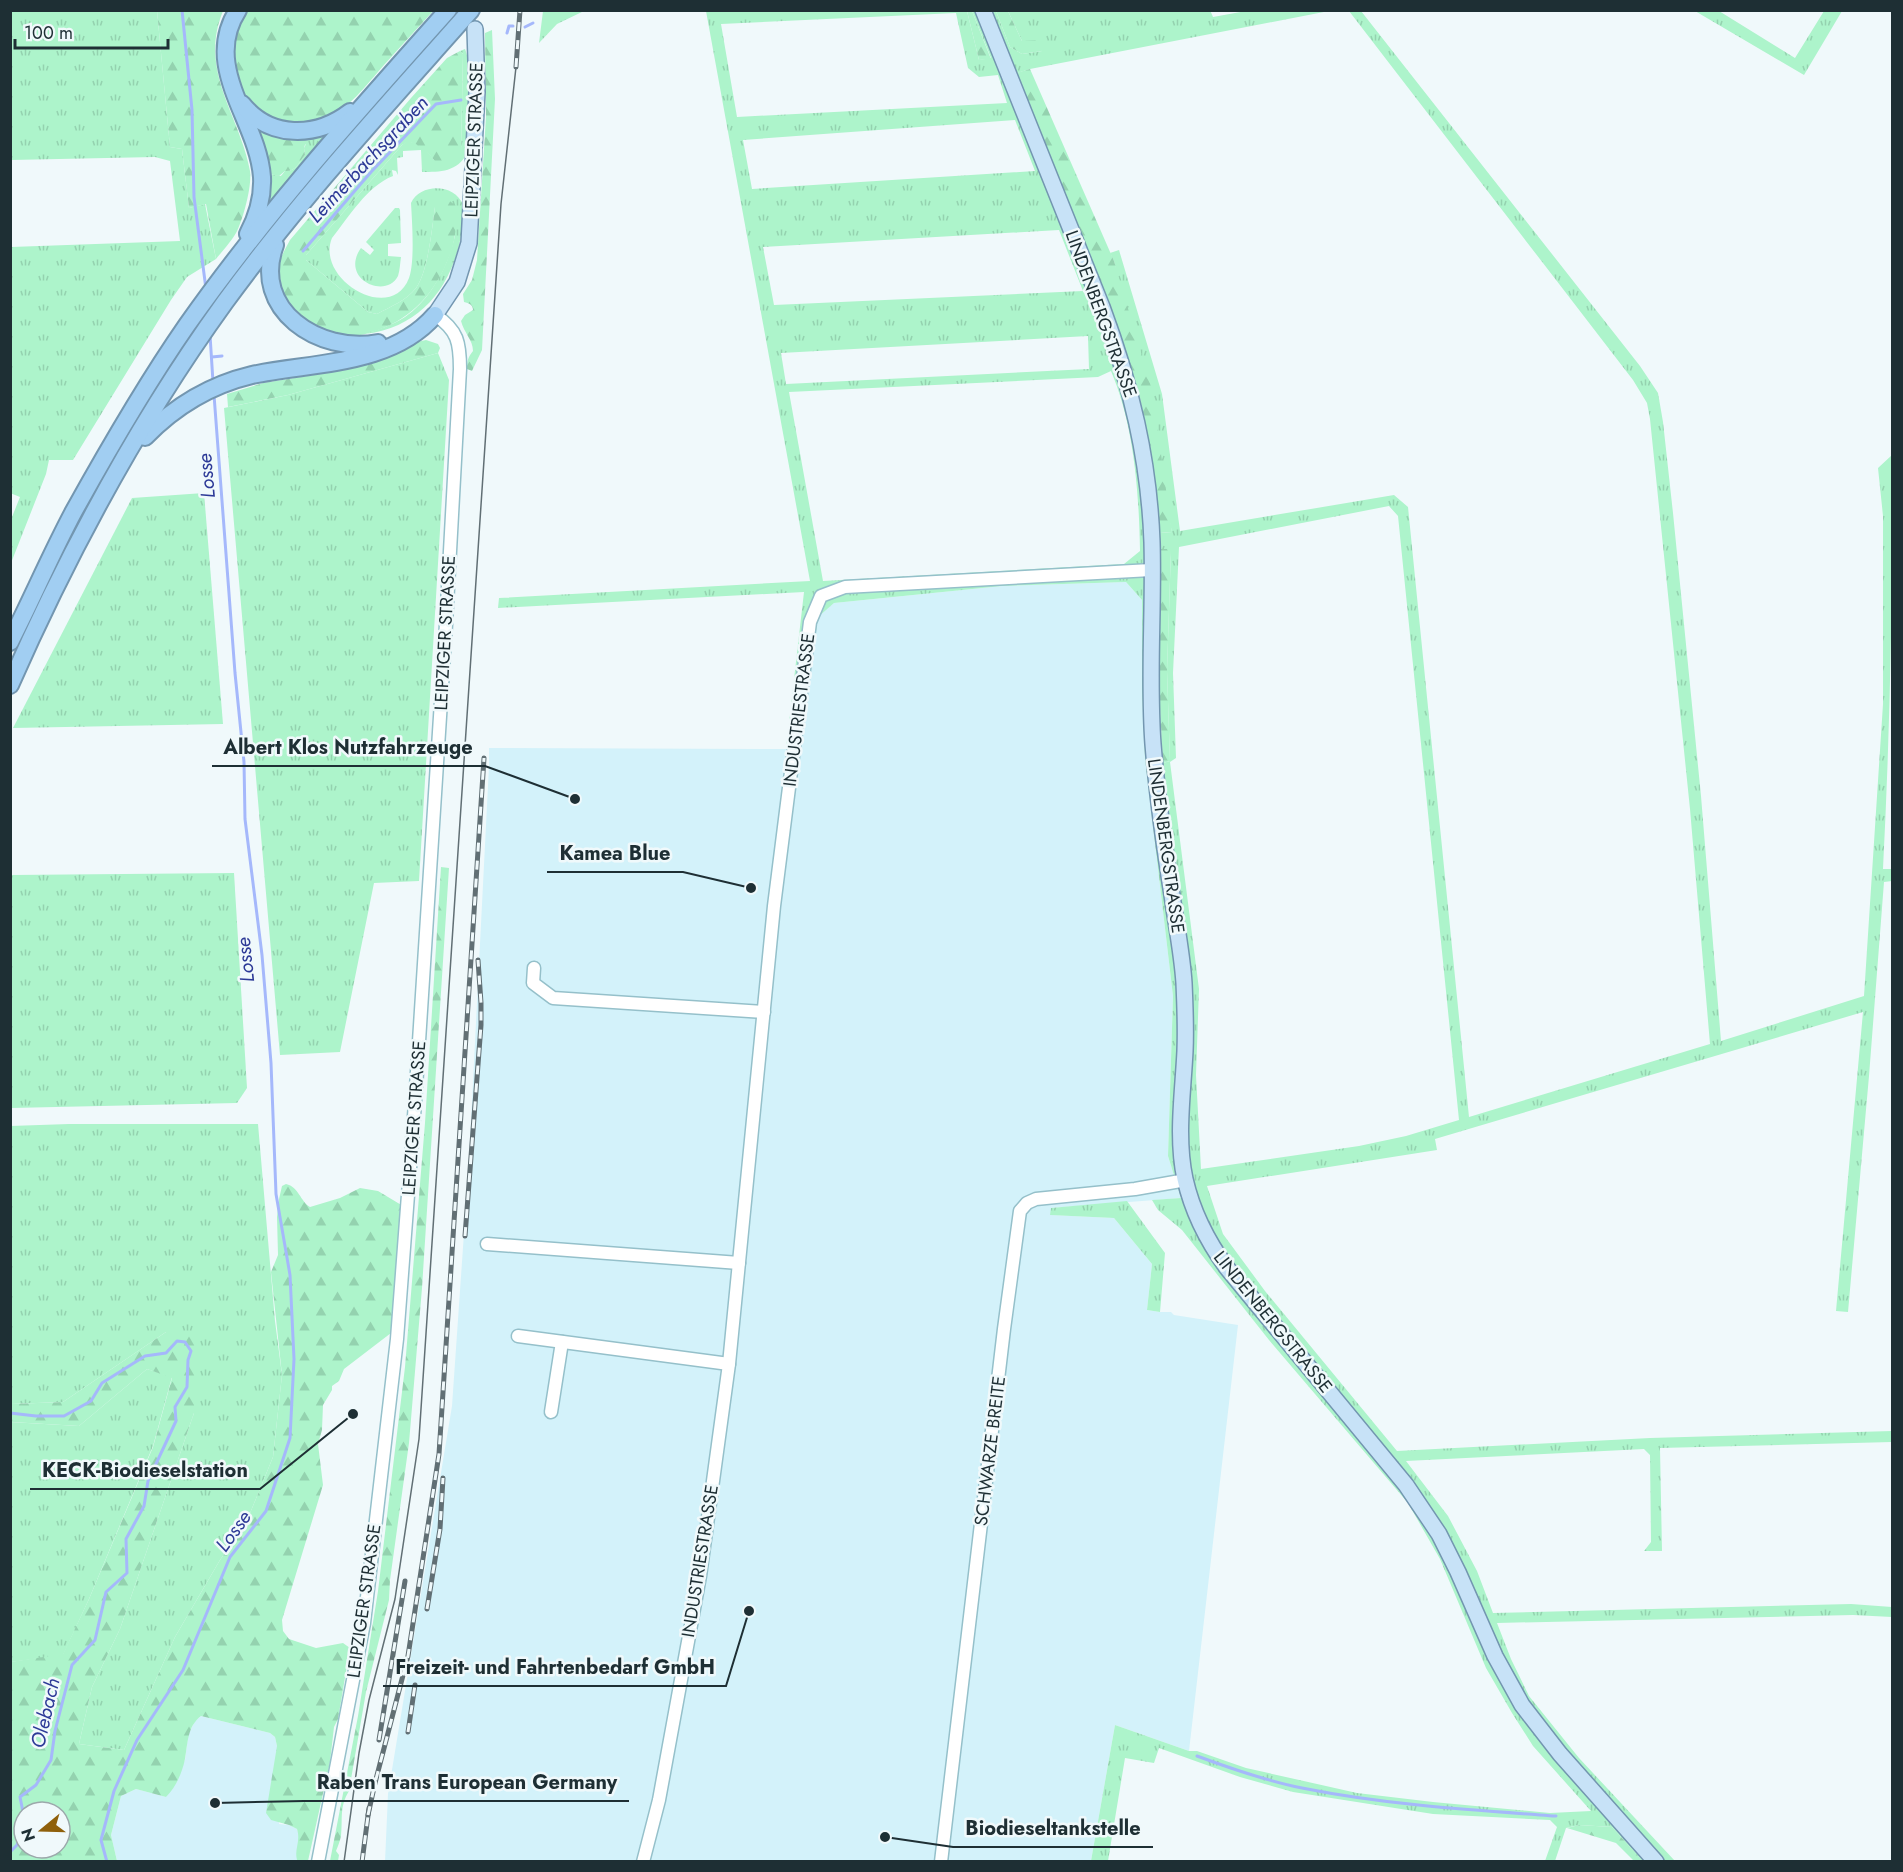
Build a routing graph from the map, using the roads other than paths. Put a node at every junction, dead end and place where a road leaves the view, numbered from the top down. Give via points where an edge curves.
1 (238, 10) edge
2 (471, 10) edge
3 (983, 10) edge
4 (444, 15) edge
5 (476, 29) dead end
6 (234, 91) junction
7 (372, 95) junction
8 (280, 232) junction
9 (225, 273) junction
10 (435, 315) junction
11 (122, 462) junction
12 (1151, 570) junction
13 (10, 642) edge
14 (10, 685) edge
15 (534, 968) dead end
16 (764, 1012) junction
17 (1186, 1180) junction
18 (487, 1244) dead end
19 (739, 1263) junction
20 (518, 1336) dead end
21 (562, 1342) junction
22 (729, 1365) junction
23 (551, 1412) dead end
24 (318, 1862) edge
25 (643, 1862) edge
26 (941, 1862) edge
27 (1656, 1862) edge

1 - 6 highway via 225,47 227,72
2 - 8 highway
3 - 12 main road, LINDENBERGSTRASSE via 1119,354 1133,400 1145,463
4 - 7 highway
5 - 10 main road, LEIPZIGER STRASSE via 477,92 469,243 457,282
6 - 7 highway via 257,118 273,127 296,131 329,125
6 - 9 highway via 256,150 262,184 255,221
7 - 9 highway
8 - 10 highway via 270,260 271,282 284,310 310,334 343,344 372,344 396,337
8 - 11 highway via 226,301
9 - 13 highway via 186,326 125,423 78,506
10 - 11 highway via 411,336 380,351 237,379 194,397 164,419
10 - 24 street, LEIPZIGER STRASSE via 453,330 459,344 460,369 415,1103 397,1340 364,1623
11 - 14 highway via 75,548
12 - 16 street, INDUSTRIESTRASSE via 846,587 821,596 810,621
12 - 17 main road, LINDENBERGSTRASSE via 1153,742 1184,981 1182,1125
15 - 16 street via 533,983 553,998
16 - 19 street, INDUSTRIESTRASSE
17 - 26 street, SCHWARZE BREITE via 1036,1199 1020,1211
17 - 27 main road, LINDENBERGSTRASSE via 1220,1258 1423,1508 1450,1556 1503,1673 1532,1720
18 - 19 street
19 - 22 street, INDUSTRIESTRASSE
20 - 21 street
21 - 22 street
21 - 23 street
22 - 25 street, INDUSTRIESTRASSE via 700,1576 659,1800

